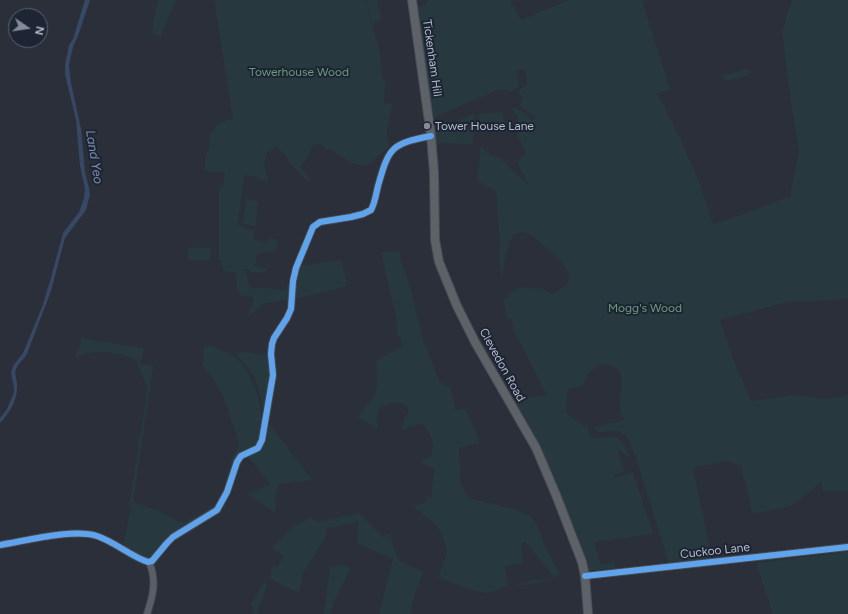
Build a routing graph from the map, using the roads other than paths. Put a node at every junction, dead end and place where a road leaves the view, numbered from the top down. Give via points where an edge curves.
1 (412, 0) edge
2 (429, 119) joint
3 (431, 136) junction
4 (0, 545) edge
5 (848, 548) edge
6 (149, 562) junction
7 (585, 576) junction
8 (147, 614) edge
9 (588, 614) edge

1 - 2 main road, Tickenham Hill
2 - 3 main road, Clevedon Road
3 - 6 street via 396,146 387,160 371,210 351,217 320,222 314,227 296,268 291,309 272,344 273,375 261,444 239,458 228,492 217,510 173,537
3 - 7 main road, Clevedon Road via 435,240 441,269 475,342 536,448 582,562
4 - 6 street via 84,533 107,540
5 - 7 street, Cuckoo Lane
6 - 8 street via 154,586
7 - 9 main road, Clevedon Road

